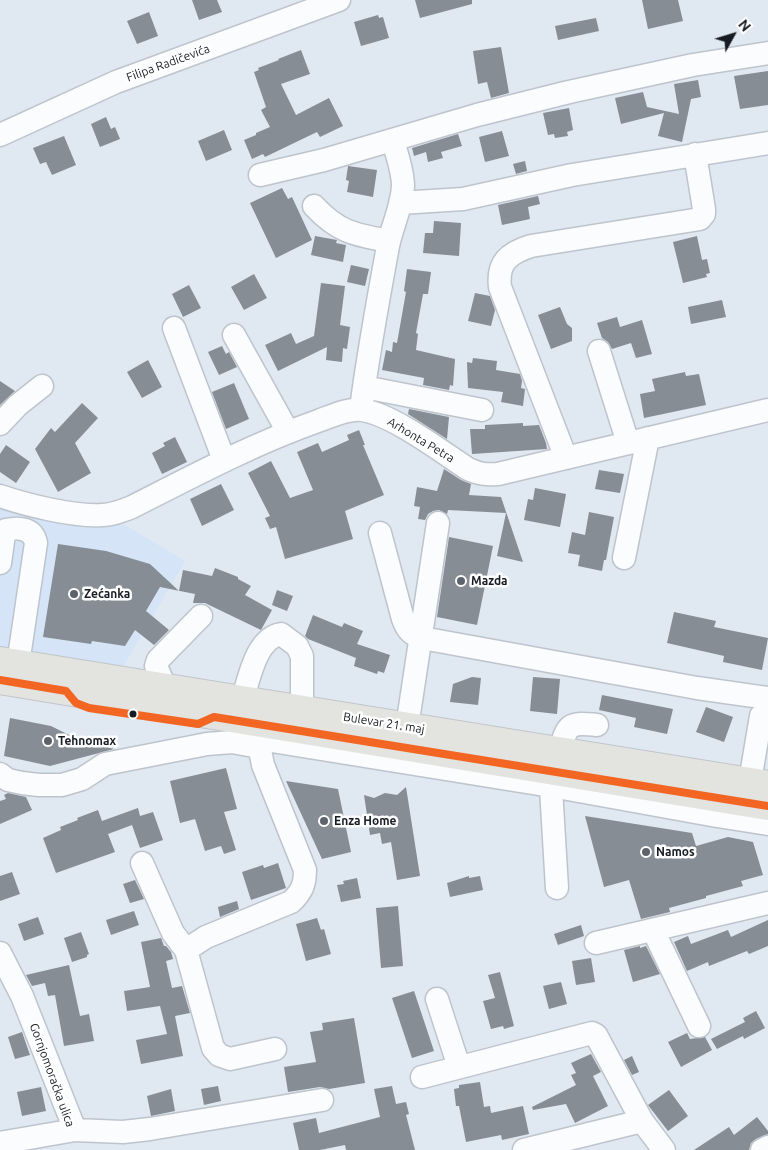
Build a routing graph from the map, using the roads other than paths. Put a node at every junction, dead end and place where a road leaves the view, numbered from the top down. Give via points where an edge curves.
1 (340, 0) edge
2 (768, 53) edge
3 (0, 135) edge
4 (393, 141) junction
5 (768, 143) edge
6 (695, 154) junction
7 (260, 175) dead end
8 (400, 203) junction
9 (314, 206) dead end
10 (389, 241) junction
11 (174, 328) dead end
12 (234, 335) dead end
13 (599, 351) dead end
14 (42, 386) dead end
15 (364, 387) junction
16 (361, 409) junction
17 (482, 410) dead end
18 (768, 410) edge
19 (0, 424) edge
20 (288, 432) junction
21 (638, 441) junction
22 (566, 458) junction
23 (224, 460) junction
24 (0, 496) edge
25 (438, 523) dead end
26 (380, 534) dead end
27 (624, 558) dead end
28 (0, 563) edge
29 (200, 616) dead end
30 (422, 638) junction
31 (6, 668) edge
32 (165, 687) junction
33 (242, 700) junction
34 (765, 708) edge
35 (302, 710) junction
36 (597, 725) dead end
37 (408, 727) junction
38 (260, 737) junction
39 (554, 769) junction
40 (0, 774) edge
41 (745, 796) edge
42 (768, 806) edge
43 (768, 824) edge
44 (142, 863) dead end
45 (557, 888) dead end
46 (768, 903) edge
47 (653, 930) junction
48 (596, 943) dead end
49 (186, 950) junction
50 (0, 953) edge
51 (437, 999) dead end
52 (699, 1026) dead end
53 (275, 1049) dead end
54 (460, 1067) junction
55 (422, 1076) dead end
56 (322, 1100) dead end
57 (642, 1121) junction
58 (75, 1130) junction
59 (0, 1143) edge
60 (768, 1146) edge
61 (524, 1150) edge
62 (664, 1150) edge
63 (762, 1150) edge

1 - 3 street, Filipa Radičevića via 116,82
2 - 4 street via 693,65 569,92 477,115
4 - 7 street
4 - 8 street via 403,185
5 - 6 street
6 - 8 street via 572,175 463,199
6 - 22 street via 704,209 700,219 531,246 513,254 504,261 500,270 500,287
8 - 10 street
9 - 10 street via 326,219 353,234
10 - 15 street
11 - 23 street
12 - 20 street
13 - 21 street
14 - 19 street
15 - 16 street
15 - 17 street
16 - 20 street via 346,411
16 - 22 street, Arhonta Petra via 405,428 479,474 498,474
18 - 21 street, Arhonta Petra
20 - 23 street
21 - 22 street, Arhonta Petra
21 - 27 street
23 - 24 street via 132,507 101,516 31,505
25 - 30 street
26 - 30 street via 405,625 412,634
28 - 31 street via 6,530 15,528 30,532 36,544
29 - 32 street via 158,660 156,666
30 - 34 street via 697,688
30 - 37 street
31 - 32 main road, Bulevar 21. maj
31 - 38 main road, Bulevar 21. maj via 66,691 214,716
32 - 33 main road, Bulevar 21. maj
33 - 35 main road, Bulevar 21. maj
33 - 35 street via 260,648 273,635 281,634 298,646 302,656
34 - 41 street
35 - 37 main road, Bulevar 21. maj
36 - 39 street via 577,723 570,727
37 - 39 main road, Bulevar 21. maj
38 - 39 main road, Bulevar 21. maj
38 - 40 street via 105,764 82,779 62,785 22,783 8,780
38 - 49 street via 262,765 305,870 306,881 292,902 206,937
39 - 41 main road, Bulevar 21. maj
39 - 41 main road, Bulevar 21. maj via 618,790
39 - 45 street
41 - 42 main road, Bulevar 21. maj
41 - 43 street
44 - 49 street via 173,934
46 - 47 street
47 - 48 street
47 - 52 street
49 - 53 street via 213,1048 219,1055 230,1059
50 - 58 street, Gornjomoračka ulica via 22,996
51 - 54 street
54 - 55 street
54 - 57 street via 592,1033
56 - 58 street via 150,1129 123,1132
57 - 61 street
57 - 62 street
58 - 59 street, Gornjomoračka ulica
60 - 63 street

